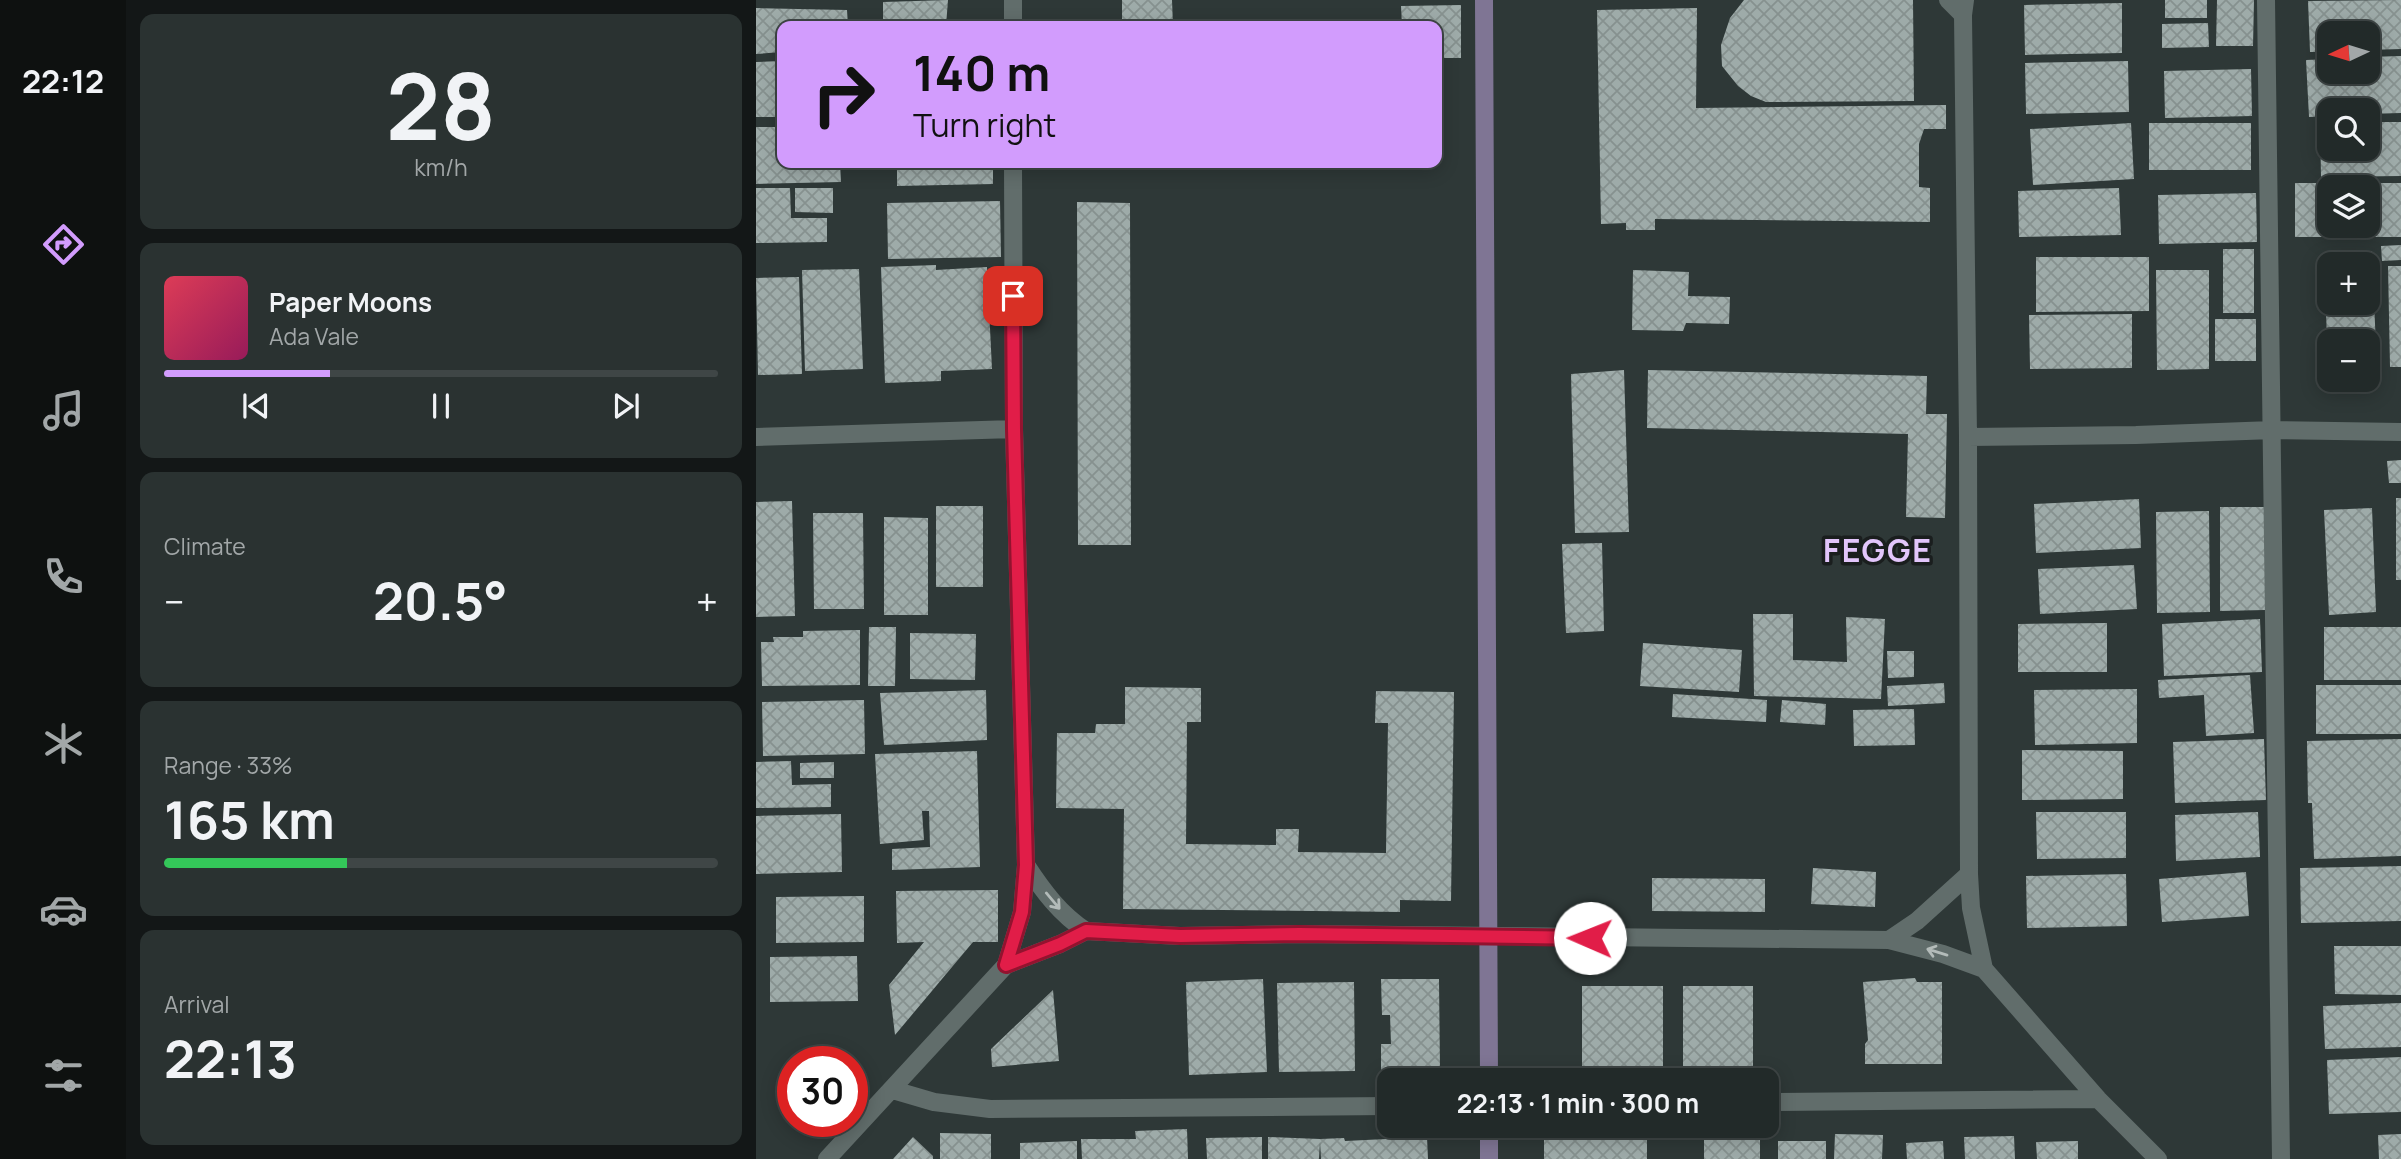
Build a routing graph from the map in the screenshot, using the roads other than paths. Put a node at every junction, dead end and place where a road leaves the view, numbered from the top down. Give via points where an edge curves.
1 (1013, 0) edge
2 (1484, 0) edge
3 (1948, 0) edge
4 (2266, 0) edge
5 (1964, 7) edge
6 (1013, 21) edge
7 (1013, 168) edge
8 (1014, 429) junction
9 (2273, 430) junction
10 (2401, 432) edge
11 (756, 437) edge
12 (1968, 437) junction
13 (1026, 865) junction
14 (1969, 874) junction
15 (1086, 931) junction
16 (1488, 935) junction
17 (1889, 940) junction
18 (1006, 965) junction
19 (1984, 969) junction
20 (1489, 1068) edge
21 (893, 1090) junction
22 (2098, 1099) junction
23 (1779, 1102) edge
24 (1377, 1106) edge
25 (1489, 1138) edge
26 (827, 1159) edge
27 (1489, 1159) edge
28 (2158, 1159) edge
29 (2281, 1159) edge

1 - 6 street
2 - 16 street
3 - 5 street
4 - 9 street
5 - 12 street
7 - 8 street
8 - 11 street
8 - 13 street
9 - 10 street
9 - 12 street
9 - 29 street
12 - 14 street
13 -> 15 street via 1068,919
13 - 18 street via 1022,912
14 - 17 street
14 - 19 street
15 - 16 street via 1180,936
15 - 18 street
16 - 17 street
16 - 20 street
19 -> 17 street
18 - 21 street
19 - 22 street
21 - 24 street via 934,1102 990,1109
21 - 26 street
22 - 23 street
22 - 28 street
25 - 27 street

